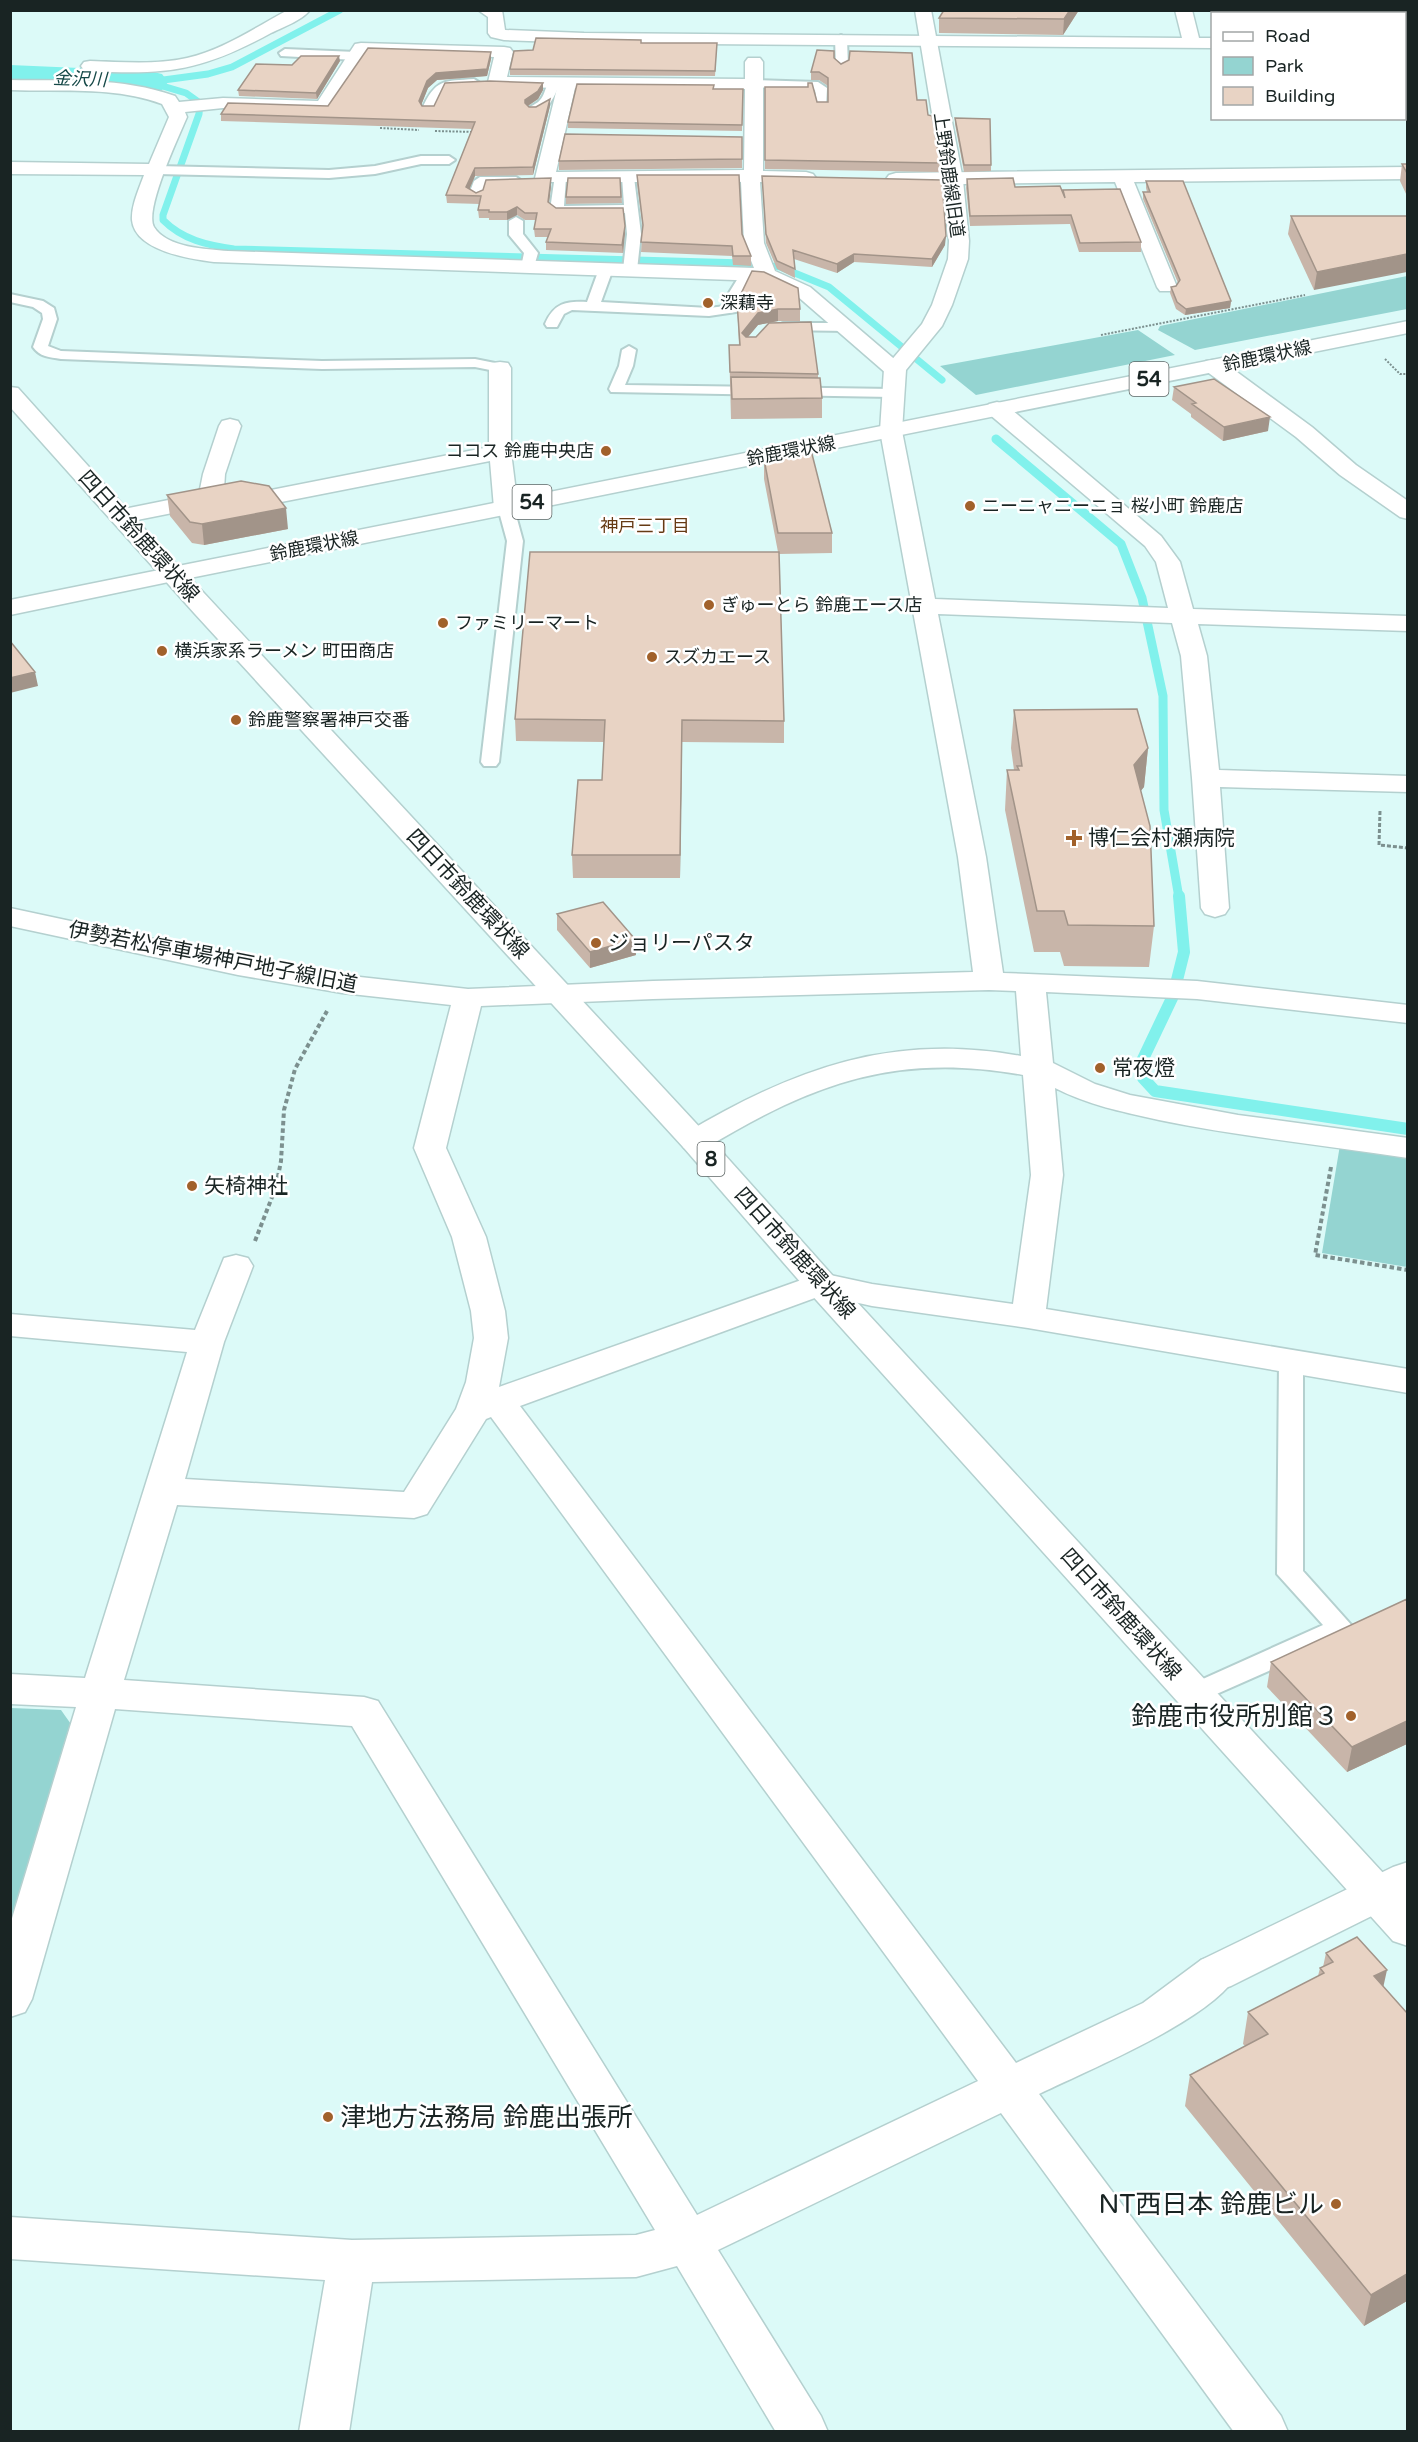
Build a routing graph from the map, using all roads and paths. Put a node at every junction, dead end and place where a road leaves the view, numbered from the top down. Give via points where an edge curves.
1 (302, 10) edge
2 (486, 10) edge
3 (923, 10) edge
4 (1184, 10) edge
5 (755, 39) junction
6 (841, 39) junction
7 (928, 40) junction
8 (1192, 43) junction
9 (1211, 43) edge
10 (285, 53) dead end
11 (356, 56) junction
12 (67, 66) dead end
13 (842, 66) edge
14 (123, 69) junction
15 (497, 82) junction
16 (560, 82) junction
17 (753, 84) junction
18 (10, 86) edge
19 (107, 88) junction
20 (822, 105) edge
21 (180, 107) junction
22 (428, 109) edge
23 (533, 109) edge
24 (556, 135) junction
25 (579, 135) edge
26 (729, 138) edge
27 (753, 139) junction
28 (449, 160) dead end
29 (10, 168) edge
30 (162, 170) junction
31 (1407, 173) edge
32 (628, 177) junction
33 (753, 177) junction
34 (1122, 177) junction
35 (552, 178) junction
36 (823, 178) edge
37 (882, 179) edge
38 (953, 180) junction
39 (476, 194) edge
40 (632, 209) junction
41 (516, 221) edge
42 (529, 261) junction
43 (632, 263) junction
44 (606, 269) junction
45 (760, 270) junction
46 (1167, 287) dead end
47 (1305, 295) dead end
48 (10, 298) edge
49 (593, 306) junction
50 (552, 324) dead end
51 (848, 327) junction
52 (1407, 327) edge
53 (770, 328) edge
54 (1101, 334) dead end
55 (629, 350) dead end
56 (1378, 351) dead end
57 (903, 359) junction
58 (1214, 366) junction
59 (500, 368) joint
60 (1407, 374) edge
61 (10, 393) edge
62 (892, 393) junction
63 (997, 409) junction
64 (230, 426) dead end
65 (891, 431) junction
66 (500, 452) junction
67 (218, 497) junction
68 (506, 508) junction
69 (1407, 512) edge
70 (122, 516) junction
71 (174, 574) junction
72 (923, 606) junction
73 (10, 608) edge
74 (1176, 616) junction
75 (1407, 624) edge
76 (490, 762) dead end
77 (1206, 778) junction
78 (1380, 783) junction
79 (1407, 784) edge
80 (1407, 848) edge
81 (1215, 908) dead end
82 (10, 917) edge
83 (989, 981) junction
84 (1030, 982) junction
85 (342, 984) junction
86 (561, 994) junction
87 (468, 998) junction
88 (1407, 1014) edge
89 (1039, 1068) junction
90 (1337, 1137) junction
91 (695, 1141) junction
92 (1407, 1148) edge
93 (236, 1266) joint
94 (1407, 1270) edge
95 (821, 1284) junction
96 (1028, 1317) junction
97 (10, 1325) edge
98 (207, 1342) junction
99 (1291, 1363) junction
100 (1407, 1381) edge
101 (486, 1406) junction
102 (163, 1491) junction
103 (10, 1689) edge
104 (100, 1693) junction
105 (1194, 1694) junction
106 (1391, 1886) edge
107 (1407, 1929) edge
108 (19, 1941) edge
109 (10, 1999) edge
110 (1009, 2089) junction
111 (10, 2238) edge
112 (687, 2242) junction
113 (352, 2261) junction
114 (324, 2432) edge
115 (804, 2432) edge
116 (1264, 2432) edge

1 - 14 street via 206,58
2 - 5 street via 496,14 497,33 504,35
3 - 7 street, 上野鈴鹿線旧道
4 - 8 street
5 - 6 street
5 - 17 street
6 - 7 street
6 - 13 lane
7 - 8 street
7 - 38 street, 上野鈴鹿線旧道
8 - 9 street
10 - 11 lane
11 - 15 street via 361,48 504,52
11 - 21 street via 332,108 217,104
12 - 14 street
14 - 19 street
15 - 16 street
15 - 22 lane via 442,85 436,89
16 - 17 street
16 - 23 lane via 545,103
16 - 24 street
17 - 20 lane via 821,88
17 - 27 street
18 - 19 street
19 - 21 street via 151,93
21 - 30 street
24 - 25 street
24 - 35 street
26 - 27 street
27 - 33 street
28 - 30 lane via 421,160 329,174
29 - 30 street
30 - 42 street via 149,191 142,224 157,240 184,250 238,258
31 - 34 street
32 - 33 street
32 - 35 street
32 - 40 lane
33 - 36 street
33 - 45 street via 753,235
34 - 38 street
34 - 46 street
35 - 39 lane via 480,181
35 - 40 lane via 557,210
37 - 38 street
38 - 57 street, 上野鈴鹿線旧道 via 958,259 931,327
40 - 43 lane
41 - 42 lane via 516,235
42 - 44 street
43 - 44 street
43 - 45 street
44 - 49 lane
45 - 49 lane via 734,296 727,312
45 - 51 street via 803,291
47 - 54 path
48 - 59 lane via 49,311 40,347 61,355 322,365 475,363
49 - 50 lane via 561,308
51 - 53 lane
51 - 57 street
52 - 58 street, 鈴鹿環状線 / 54
55 - 62 lane via 616,389
56 - 60 path via 1400,374
57 - 62 street
58 - 63 street, 鈴鹿環状線 / 54
58 - 69 street
59 - 66 street
61 - 70 street, 四日市鈴鹿環状線 / 8
62 - 65 street
63 - 65 street, 鈴鹿環状線 / 54
63 - 74 street via 1162,551 1168,562
64 - 67 street via 214,474 212,489
65 - 68 street, 鈴鹿環状線 / 54
65 - 72 street
66 - 67 street via 271,497 243,492
66 - 68 street
67 - 70 street
68 - 71 street, 鈴鹿環状線 / 54
68 - 76 lane via 515,542
70 - 71 street, 四日市鈴鹿環状線 / 8
71 - 73 street, 鈴鹿環状線
71 - 86 street, 四日市鈴鹿環状線 / 8
72 - 74 street
72 - 83 street via 972,857
74 - 75 street
74 - 77 street via 1194,656
77 - 78 street
77 - 81 street
78 - 79 street
78 - 80 path via 1379,845
82 - 85 street, 伊勢若松停車場神戸地子線旧道
83 - 84 street, 伊勢若松停車場神戸地子線旧道
83 - 86 street, 伊勢若松停車場神戸地子線旧道
84 - 88 street, 伊勢若松停車場神戸地子線旧道 via 1197,990
84 - 89 street
85 - 87 street, 伊勢若松停車場神戸地子線旧道
85 - 93 path via 295,1069 284,1110 276,1187 253,1245
86 - 87 street, 伊勢若松停車場神戸地子線旧道
86 - 91 street, 四日市鈴鹿環状線 / 8
87 - 101 street via 430,1148 469,1237 488,1311 491,1338 484,1382
89 - 90 street via 1080,1089 1135,1106
89 - 91 street via 996,1059 887,1059 800,1086 748,1109
89 - 96 street via 1047,1175
90 - 92 street
90 - 94 path via 1315,1255
91 - 95 street, 四日市鈴鹿環状線 / 8
93 - 98 street
95 - 96 street
95 - 101 street
95 - 105 street, 四日市鈴鹿環状線 / 8
96 - 99 street
97 - 98 street
98 - 102 street
99 - 100 street
99 - 105 lane via 1290,1574 1341,1628
101 - 102 street via 414,1505
101 - 110 street
102 - 104 street
103 - 104 street
104 - 108 street
104 - 112 street via 364,1712
105 - 106 street, 四日市鈴鹿環状線 / 8
106 - 107 street, 四日市鈴鹿環状線 / 8
106 - 110 street via 1216,1973 1158,2016
108 - 109 street
110 - 112 street
110 - 116 street
111 - 113 street
112 - 113 street via 636,2256
112 - 115 street
113 - 114 street

